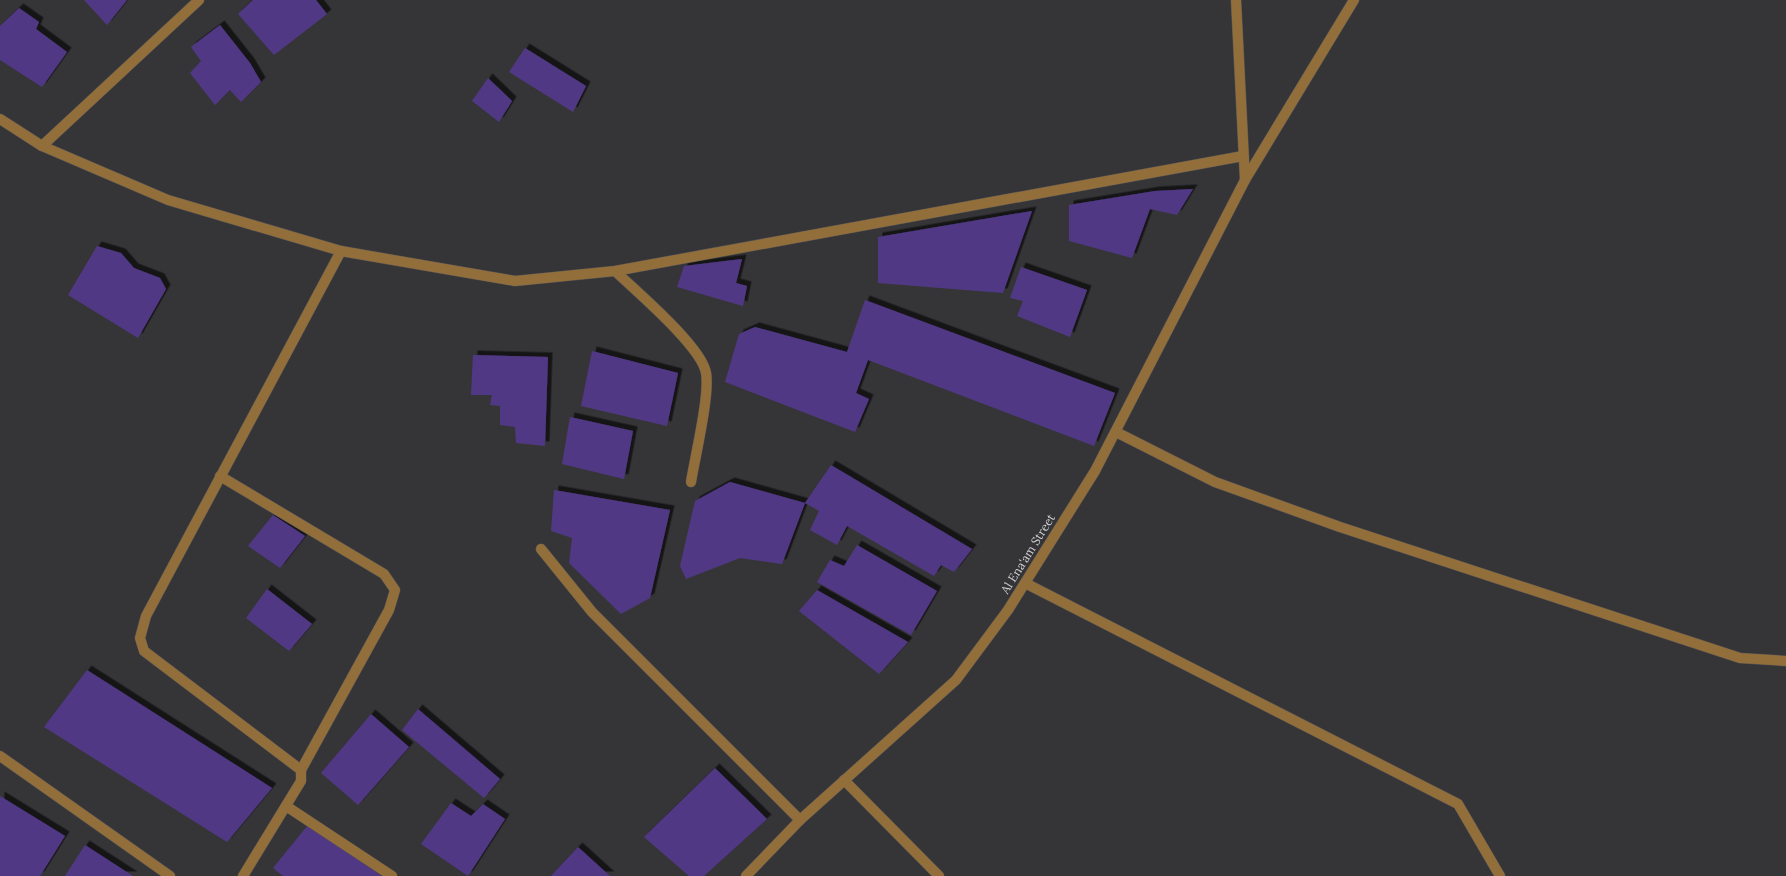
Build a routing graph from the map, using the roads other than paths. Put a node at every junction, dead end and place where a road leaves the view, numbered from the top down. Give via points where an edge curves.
1 (199, 0) edge
2 (1236, 0) edge
3 (1354, 0) edge
4 (0, 119) edge
5 (42, 146) junction
6 (1243, 156) junction
7 (1245, 180) junction
8 (341, 251) junction
9 (615, 271) junction
10 (1116, 432) junction
11 (220, 476) junction
12 (691, 482) dead end
13 (541, 549) dead end
14 (1025, 583) junction
15 (1786, 662) edge
16 (0, 756) edge
17 (301, 770) junction
18 (844, 780) junction
19 (286, 806) junction
20 (800, 820) junction
21 (170, 876) edge
22 (243, 876) edge
23 (392, 876) edge
24 (746, 876) edge
25 (939, 876) edge
26 (1500, 876) edge

1 - 5 street
2 - 6 street
3 - 7 street, Al Ena'am Street
4 - 5 street
5 - 8 street via 168,200
6 - 7 street
6 - 9 street
7 - 10 street, Al Ena'am Street
8 - 9 street via 515,281
8 - 11 street
9 - 12 street via 691,346 706,372
10 - 14 street, Al Ena'am Street
10 - 15 street via 1215,482 1340,527 1740,658
11 - 17 street via 146,616 140,638 144,651
11 - 17 street via 384,574 395,590 389,610
13 - 20 street via 592,612
14 - 18 street, Al Ena'am Street via 956,680
14 - 26 street via 1458,804
16 - 21 street
17 - 19 street via 302,781
18 - 20 street, Al Ena'am Street
18 - 25 street
19 - 22 street
19 - 23 street
20 - 24 street, Al Ena'am Street

